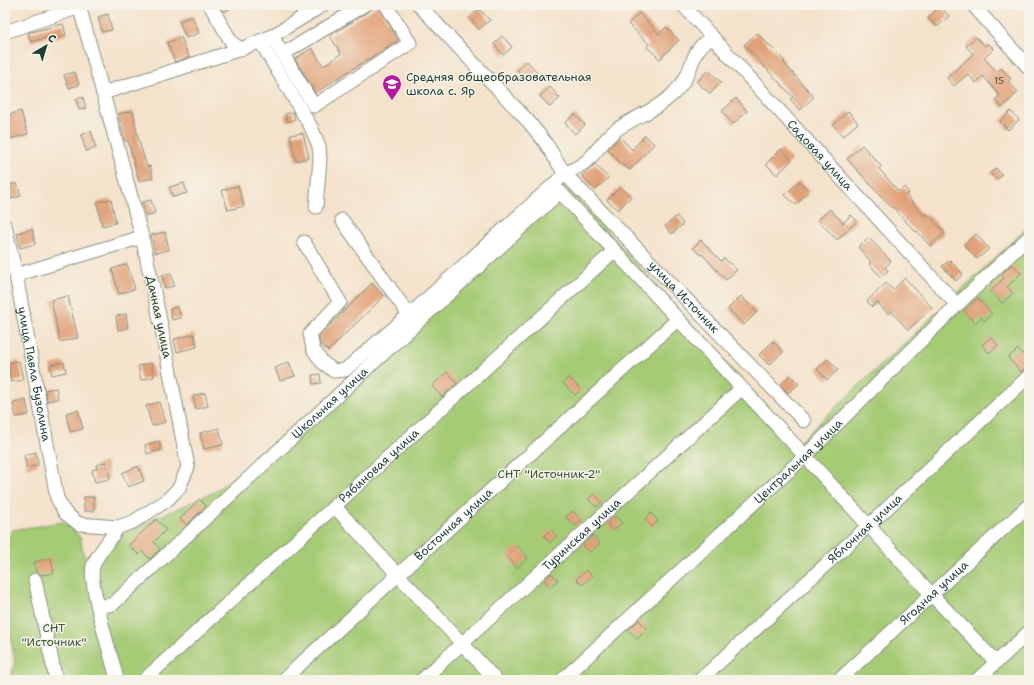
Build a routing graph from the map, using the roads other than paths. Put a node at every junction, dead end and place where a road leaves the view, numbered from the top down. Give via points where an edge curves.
1 (210, 5) edge
2 (323, 5) edge
3 (364, 5) edge
4 (386, 5) edge
5 (419, 5) edge
6 (683, 5) edge
7 (973, 5) edge
8 (79, 6) edge
9 (309, 9) edge
10 (5, 32) edge
11 (266, 38) junction
12 (713, 38) junction
13 (241, 49) junction
14 (283, 54) junction
15 (1029, 68) edge
16 (103, 93) junction
17 (565, 174) junction
18 (316, 208) dead end
19 (342, 220) dead end
20 (5, 226) edge
21 (142, 237) junction
22 (1029, 237) edge
23 (304, 242) dead end
24 (614, 251) junction
25 (16, 275) junction
26 (957, 305) junction
27 (409, 316) junction
28 (678, 319) junction
29 (1029, 376) edge
30 (742, 388) junction
31 (804, 421) dead end
32 (805, 456) junction
33 (57, 498) joint
34 (1029, 505) edge
35 (335, 507) junction
36 (868, 526) junction
37 (118, 527) junction
38 (398, 576) junction
39 (35, 580) dead end
40 (931, 594) junction
41 (98, 605) junction
42 (1029, 632) edge
43 (462, 643) junction
44 (996, 662) junction
45 (56, 680) edge
46 (116, 680) edge
47 (144, 680) edge
48 (283, 680) edge
49 (422, 680) edge
50 (496, 680) edge
51 (562, 680) edge
52 (700, 680) edge
53 (839, 680) edge
54 (977, 680) edge

1 - 13 street via 232,43
2 - 9 street
3 - 14 street
4 - 14 street via 410,43 314,106
5 - 17 street, улица Источник via 528,122
6 - 12 street, Садовая улица
7 - 15 street
8 - 10 street
8 - 16 street, Дачная улица
9 - 11 street
11 - 13 street
11 - 14 street
11 - 18 street via 319,146
12 - 17 street via 700,46 686,77 672,95 640,117 616,129 588,160
12 - 26 street, Садовая улица
13 - 16 street
16 - 21 street, Дачная улица
17 - 27 street
17 - 31 street, улица Источник
19 - 27 street
20 - 25 street, улица Павла Бузолина
21 - 25 street
21 - 37 street, Дачная улица via 188,467 179,488 166,501 133,522
22 - 26 street, Центральная улица
23 - 27 street via 340,302 310,334 312,349 322,362 334,370 345,370
24 - 28 street
24 - 35 street, Рябиновая улица
24 - 41 street, Школьная улица via 560,192 113,604
25 - 33 street, улица Павла Бузолина
26 - 32 street, Центральная улица
28 - 30 street
28 - 38 street, Восточная улица
29 - 36 street, Яблочная улица
30 - 32 street
30 - 43 street, Туринская улица
32 - 36 street
32 - 51 street, Центральная улица
33 - 37 street, Дачная улица via 65,513 79,524
34 - 40 street, Ягодная улица
35 - 38 street
35 - 47 street, Рябиновая улица
36 - 40 street
36 - 52 street, Яблочная улица
37 - 41 street via 92,569
38 - 43 street
38 - 48 street, Восточная улица
39 - 45 street
40 - 44 street
40 - 53 street, Ягодная улица
41 - 46 street
42 - 44 street
43 - 49 street, Туринская улица
43 - 50 street
44 - 54 street

